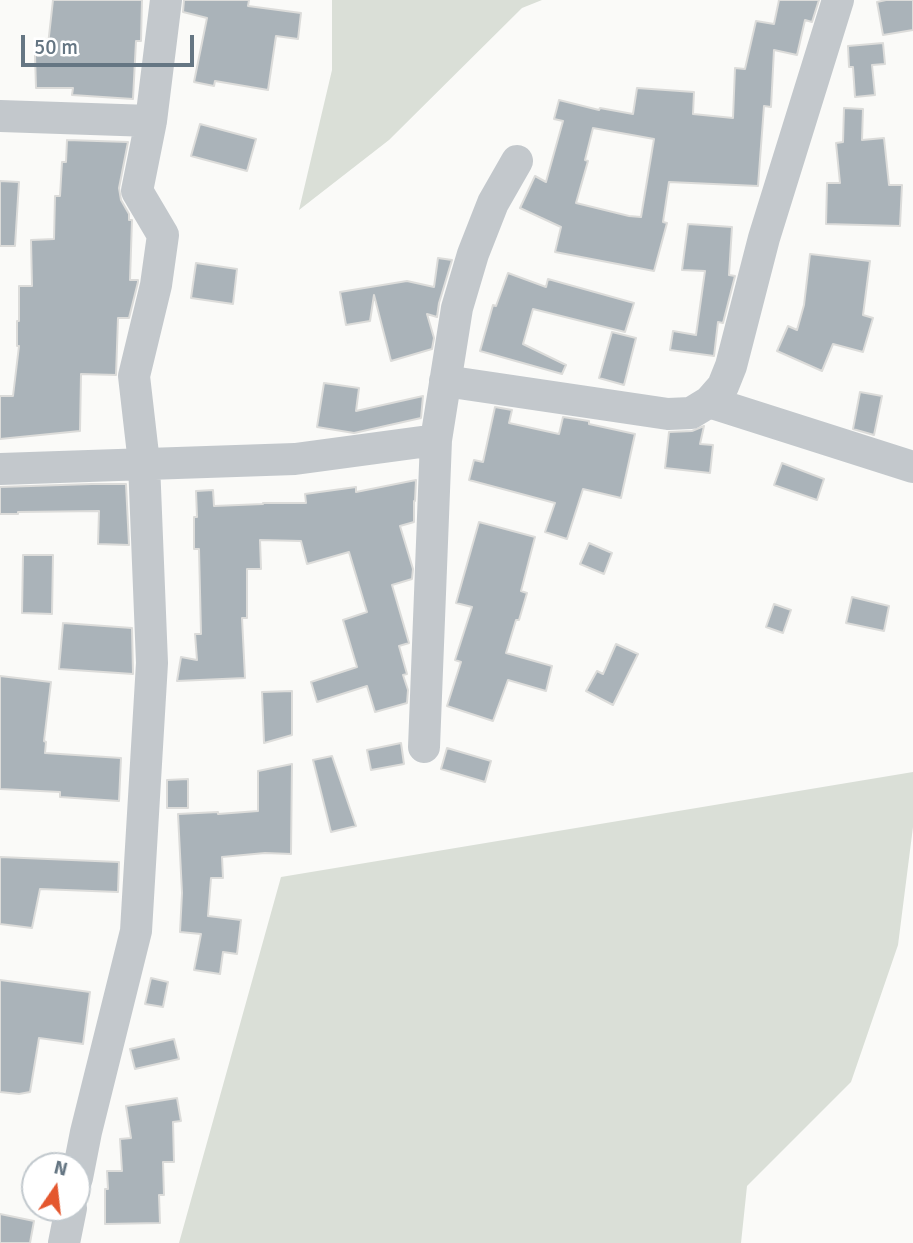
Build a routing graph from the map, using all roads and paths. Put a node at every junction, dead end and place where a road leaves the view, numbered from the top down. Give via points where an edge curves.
1 (166, 0) edge
2 (838, 0) edge
3 (0, 116) edge
4 (151, 121) junction
5 (516, 161) dead end
6 (445, 381) junction
7 (709, 402) junction
8 (436, 440) junction
9 (144, 463) junction
10 (913, 467) edge
11 (0, 469) edge
12 (424, 747) dead end
13 (82, 1152) edge
14 (68, 1222) edge
15 (64, 1243) edge

1 - 4 street
2 - 7 street via 764,237 731,366 723,386
3 - 4 street
4 - 9 street via 137,191 163,235 134,376
5 - 6 street via 473,254 457,308
6 - 7 street via 668,414 691,413
6 - 8 street
7 - 10 street
8 - 9 street via 295,459
8 - 12 street
9 - 11 street
9 - 13 street via 152,663 136,931
14 - 15 street

